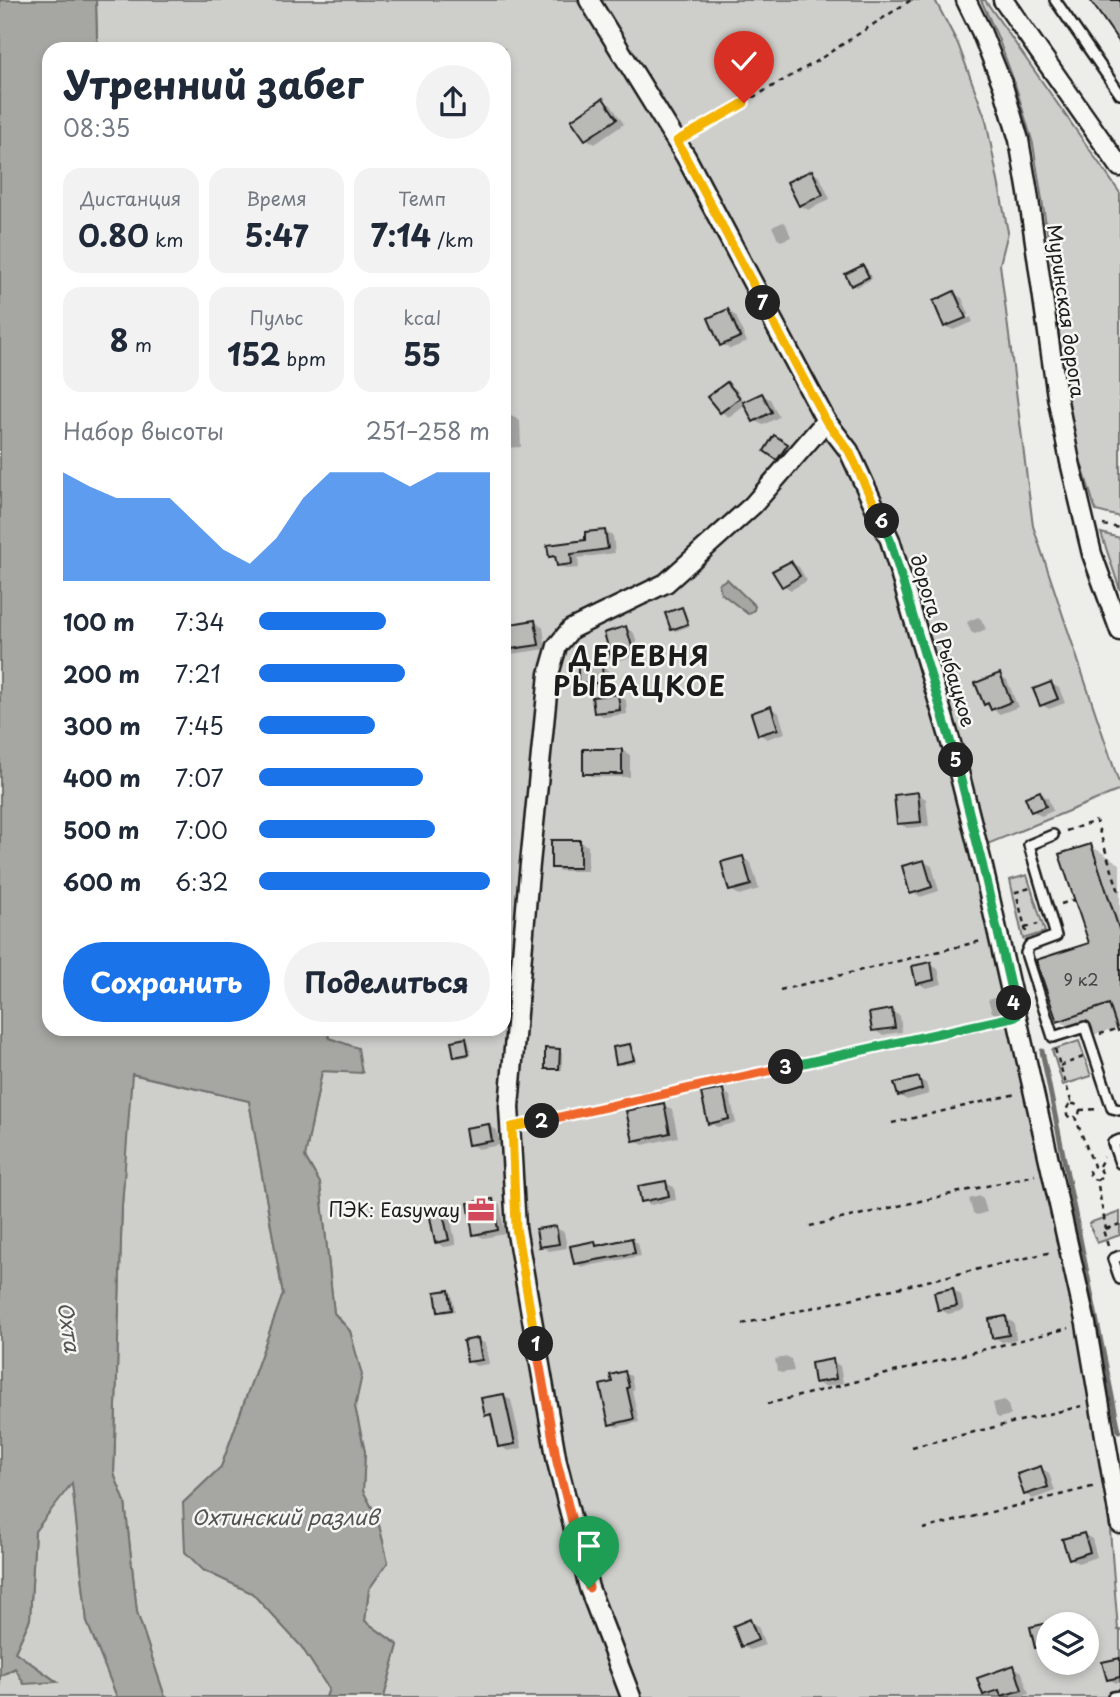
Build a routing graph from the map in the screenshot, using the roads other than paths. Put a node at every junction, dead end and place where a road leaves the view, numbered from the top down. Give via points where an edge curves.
1 (589, 0) edge
2 (966, 0) edge
3 (1003, 0) edge
4 (1055, 0) edge
5 (1120, 94) edge
6 (1120, 167) edge
7 (826, 421) junction
8 (1120, 631) edge
9 (1053, 835) road end
10 (1116, 1109) edge
11 (1116, 1141) edge
12 (1120, 1163) edge
13 (1116, 1257) edge
14 (1120, 1279) edge
15 (1120, 1524) edge
16 (1120, 1696) edge
17 (631, 1697) edge
18 (1113, 1697) edge

1 - 7 street, дорога в Рыбацкое via 677,141
2 - 8 street, Муринская дорога via 1003,86 1019,140 1067,449 1092,554
3 - 6 street
4 - 5 lane
7 - 15 street, дорога в Рыбацкое via 849,451 890,540 954,753 1086,1324
7 - 17 street via 753,505 666,583 571,629 557,646 550,674 509,1107 516,1228 557,1462 589,1588
9 - 10 lane via 1029,845 1056,936 1029,946 1026,953 1053,1037 1085,1027
11 - 12 lane
13 - 14 lane
16 - 18 lane

